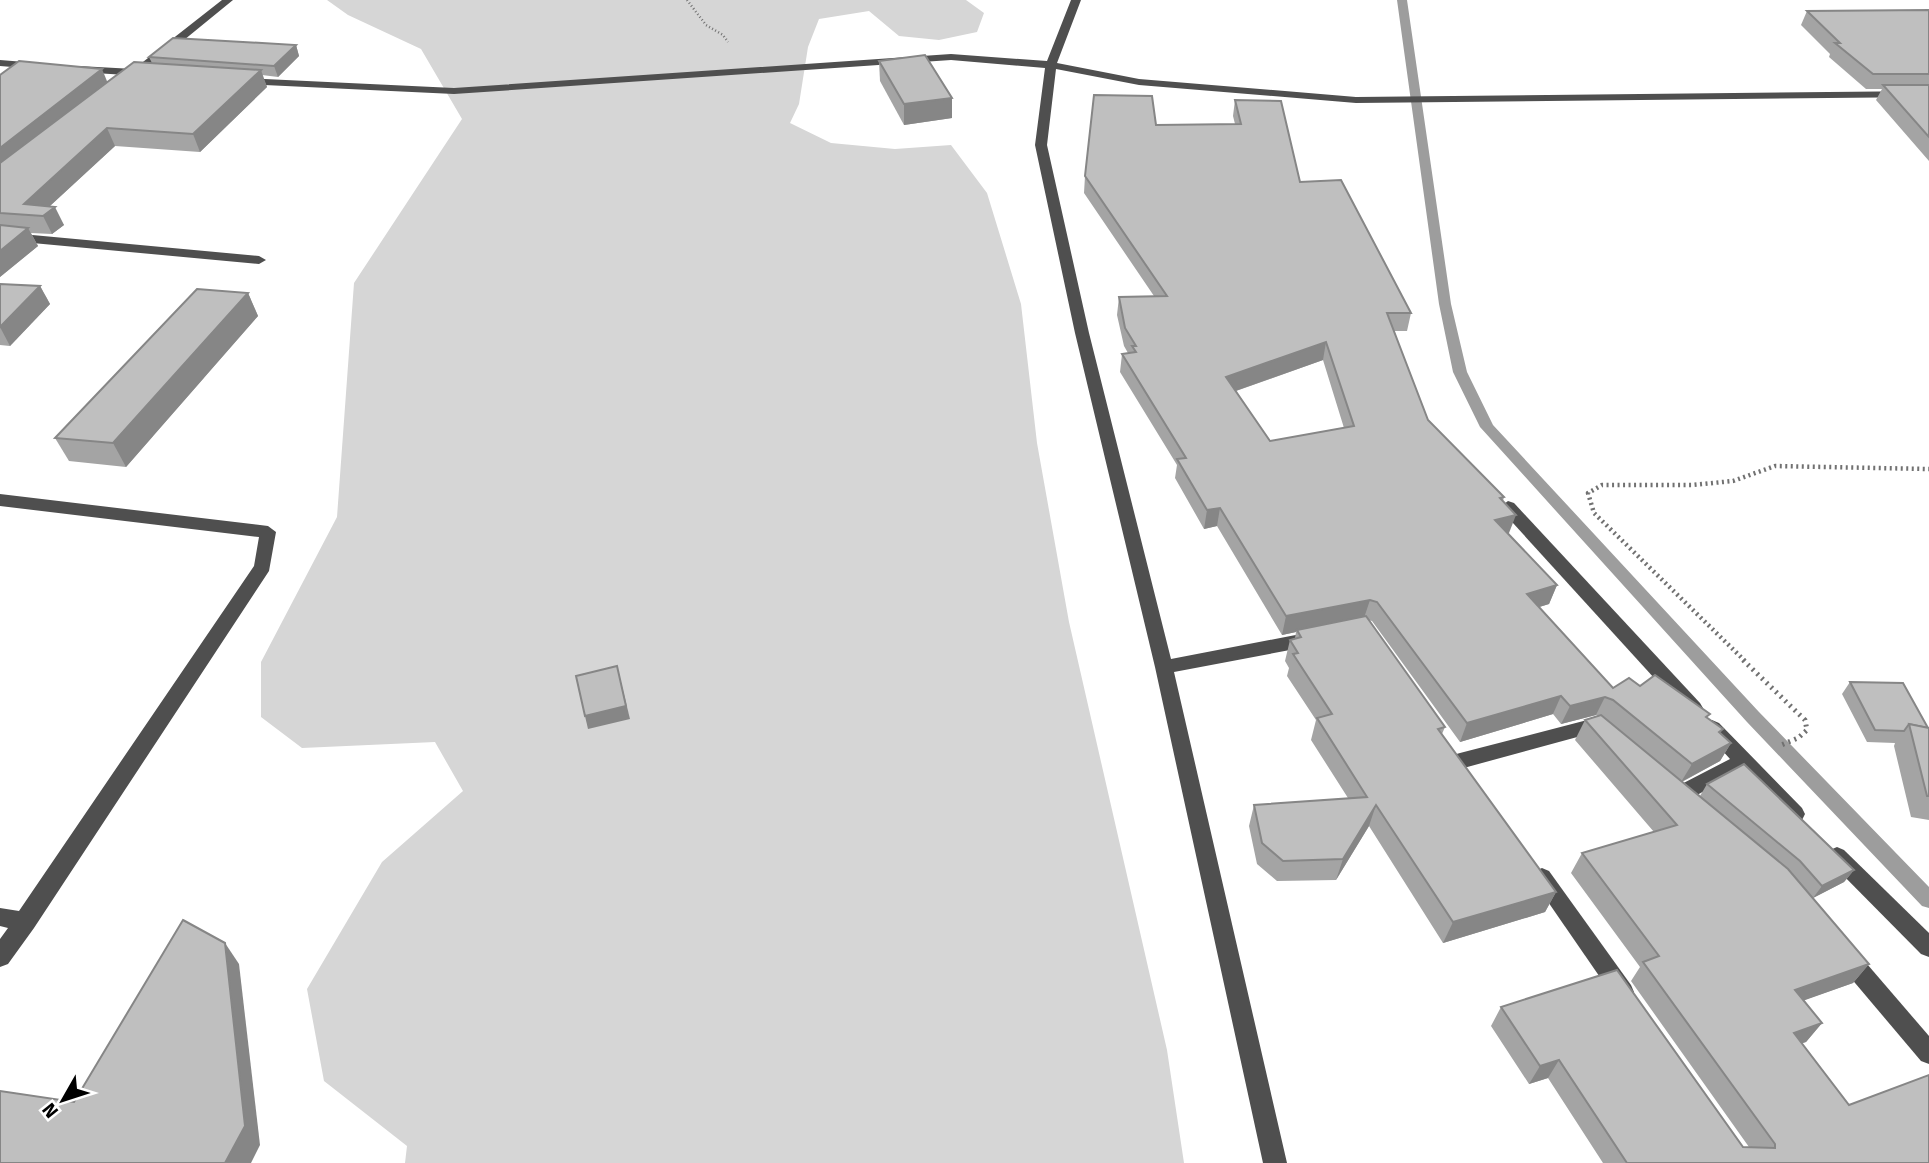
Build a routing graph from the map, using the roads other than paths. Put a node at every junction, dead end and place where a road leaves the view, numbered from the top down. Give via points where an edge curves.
1 (228, 0) edge
2 (1076, 0) edge
3 (0, 63) edge
4 (1051, 65) junction
5 (54, 67) edge
6 (68, 68) edge
7 (135, 73) junction
8 (148, 74) edge
9 (228, 80) edge
10 (125, 81) edge
11 (1929, 94) edge
12 (0, 236) edge
13 (259, 260) dead end
14 (0, 500) edge
15 (1508, 507) edge
16 (1325, 636) edge
17 (1164, 667) junction
18 (1444, 739) edge
19 (1616, 743) edge
20 (1460, 761) junction
21 (1742, 761) junction
22 (1658, 778) edge
23 (1476, 784) edge
24 (1679, 795) junction
25 (1700, 812) edge
26 (1531, 862) edge
27 (0, 918) edge
28 (26, 921) junction
29 (1835, 942) edge
30 (1929, 947) edge
31 (0, 957) edge
32 (1634, 1007) edge
33 (1929, 1053) edge
34 (1275, 1163) edge

1 - 7 street
2 - 4 street
3 - 5 street
4 - 9 street via 951,57 454,91
4 - 11 street via 1139,82 1356,100
4 - 17 street via 1041,145
6 - 7 street
7 - 8 street
7 - 10 street
12 - 13 street
14 - 28 street via 268,532 263,567
15 - 21 street
16 - 17 street
17 - 34 street
18 - 20 street
19 - 20 street via 1595,725
20 - 23 street
21 - 24 street
21 - 30 street
22 - 24 street
24 - 25 street
26 - 32 street
27 - 28 street
28 - 31 street
29 - 33 street

